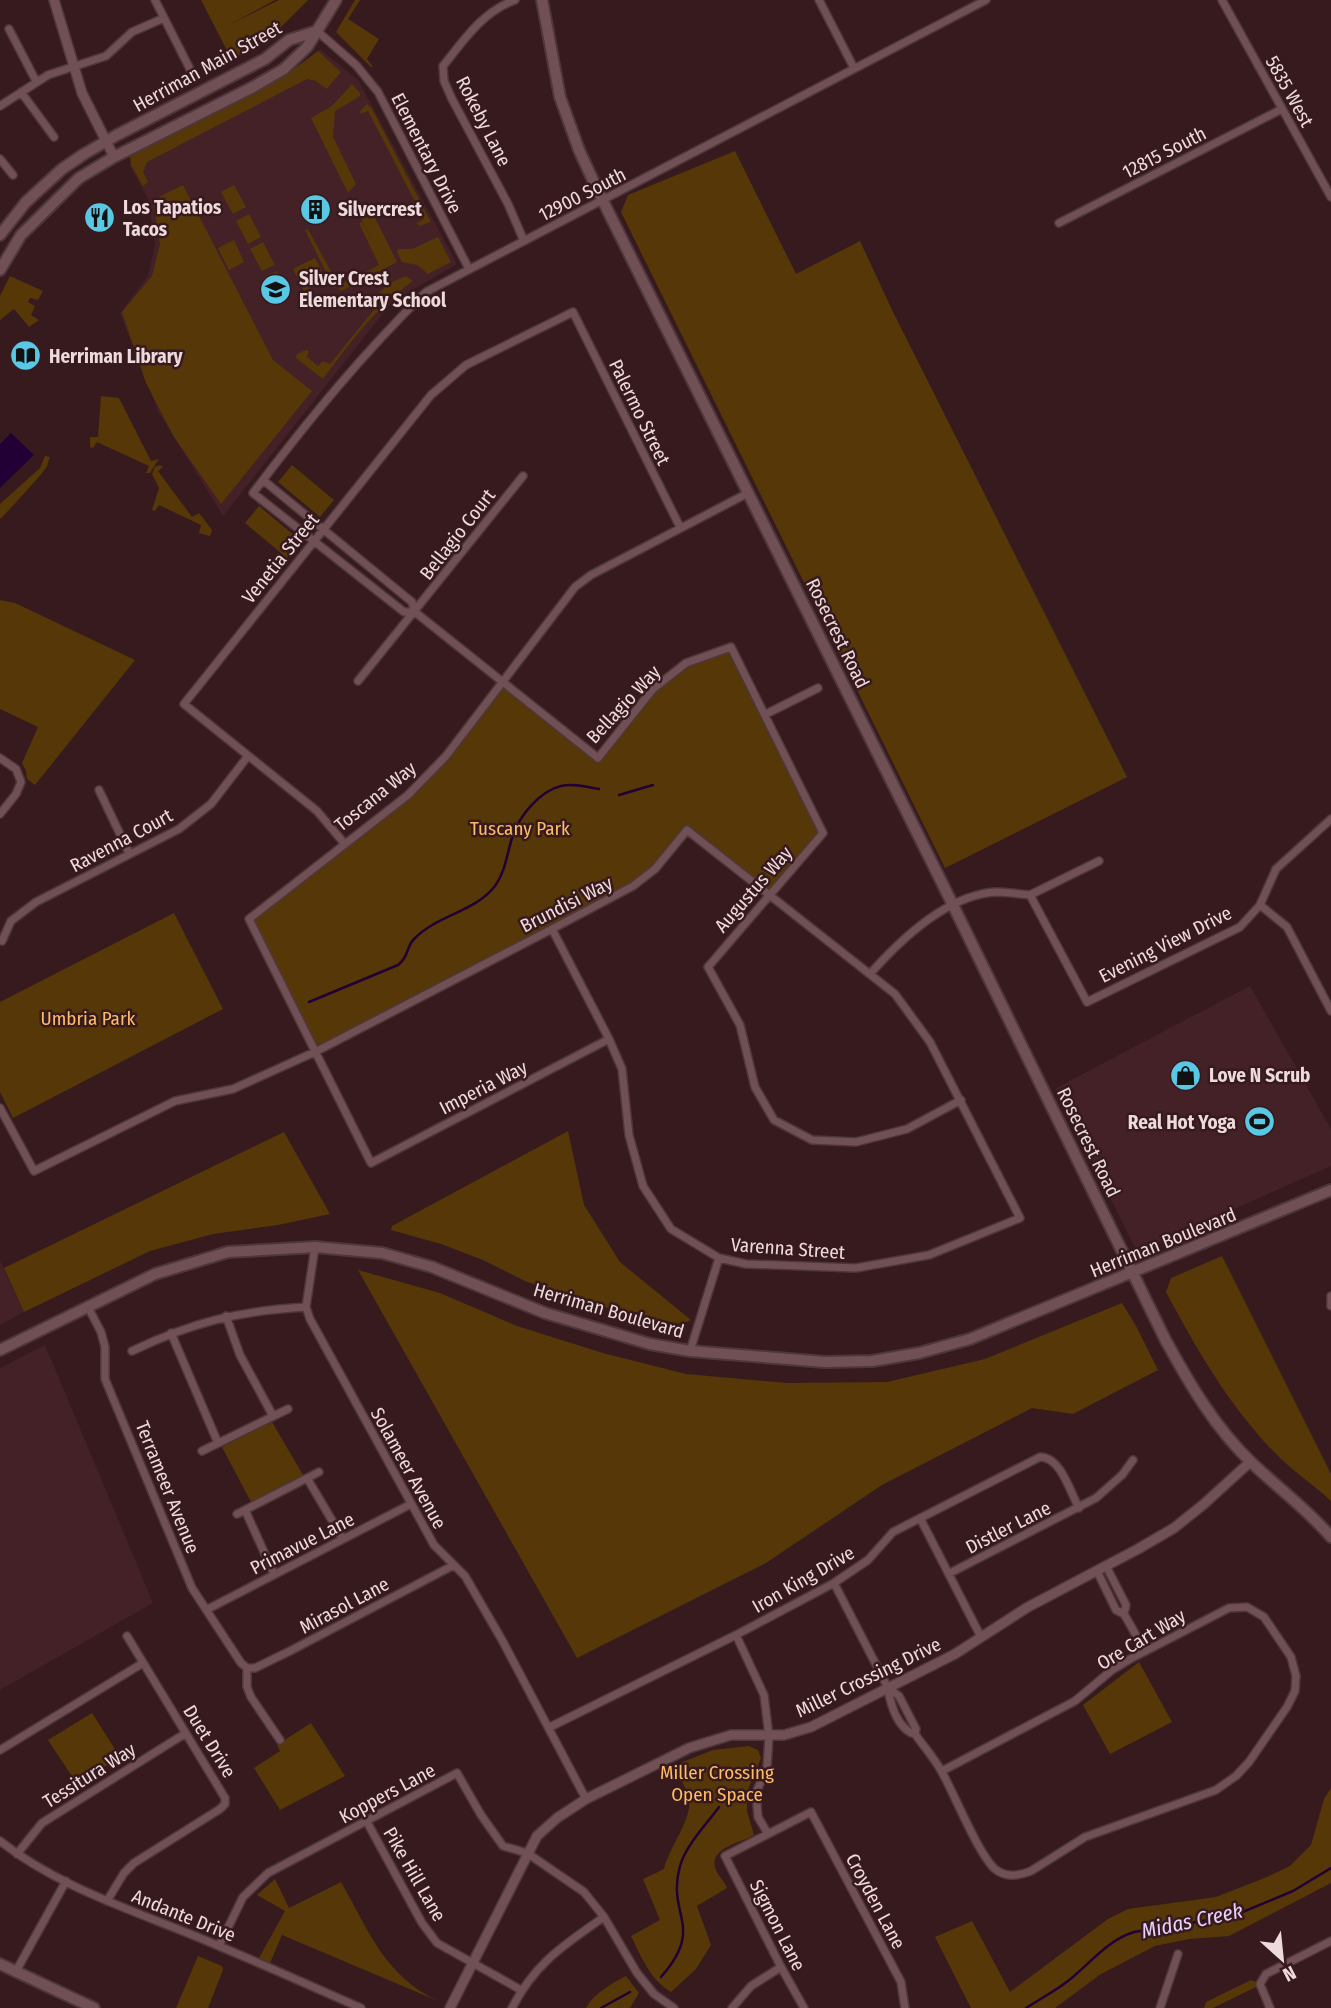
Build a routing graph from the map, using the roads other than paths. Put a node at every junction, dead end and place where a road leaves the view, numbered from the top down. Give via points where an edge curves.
1 (54, 0) edge
2 (155, 0) edge
3 (336, 0) edge
4 (515, 0) edge
5 (541, 0) edge
6 (819, 0) edge
7 (986, 0) edge
8 (1222, 0) edge
9 (164, 18) junction
10 (9, 29) dead end
11 (317, 30) junction
12 (73, 67) junction
13 (854, 68) junction
14 (192, 73) dead end
15 (36, 81) junction
16 (20, 92) junction
17 (0, 106) edge
18 (1282, 109) junction
19 (54, 137) dead end
20 (105, 141) junction
21 (114, 157) junction
22 (0, 159) edge
23 (13, 175) dead end
24 (1331, 197) edge
25 (603, 201) junction
26 (1059, 223) dead end
27 (0, 235) edge
28 (524, 241) junction
29 (469, 269) junction
30 (0, 270) edge
31 (573, 312) joint
32 (523, 476) dead end
33 (263, 480) junction
34 (748, 492) junction
35 (253, 493) joint
36 (680, 527) junction
37 (324, 529) junction
38 (315, 541) junction
39 (415, 612) junction
40 (358, 681) dead end
41 (503, 682) junction
42 (818, 688) dead end
43 (766, 714) junction
44 (248, 756) junction
45 (0, 758) edge
46 (99, 790) dead end
47 (0, 814) edge
48 (1331, 819) edge
49 (823, 833) joint
50 (344, 843) junction
51 (129, 853) junction
52 (1099, 861) dead end
53 (770, 893) junction
54 (1030, 895) junction
55 (953, 905) junction
56 (1260, 905) junction
57 (552, 929) junction
58 (2, 941) dead end
59 (870, 974) junction
60 (1331, 1012) edge
61 (609, 1039) junction
62 (317, 1051) junction
63 (961, 1100) junction
64 (0, 1108) edge
65 (371, 1163) joint
66 (1331, 1190) edge
67 (1020, 1218) joint
68 (315, 1247) junction
69 (719, 1258) junction
70 (1132, 1272) junction
71 (1331, 1296) edge
72 (1331, 1306) edge
73 (88, 1307) junction
74 (306, 1307) junction
75 (226, 1316) junction
76 (171, 1333) junction
77 (0, 1350) edge
78 (132, 1351) dead end
79 (690, 1351) junction
80 (288, 1409) dead end
81 (273, 1416) junction
82 (218, 1443) junction
83 (202, 1451) dead end
84 (1133, 1460) dead end
85 (1250, 1462) junction
86 (319, 1472) dead end
87 (307, 1478) junction
88 (411, 1504) junction
89 (1079, 1508) junction
90 (920, 1518) junction
91 (1331, 1537) edge
92 (343, 1539) junction
93 (454, 1565) junction
94 (1101, 1569) junction
95 (950, 1573) junction
96 (274, 1574) junction
97 (834, 1583) junction
98 (206, 1610) junction
99 (736, 1635) junction
100 (127, 1636) dead end
101 (981, 1637) junction
102 (1145, 1651) junction
103 (143, 1663) junction
104 (247, 1668) junction
105 (888, 1688) junction
106 (550, 1727) junction
107 (187, 1733) junction
108 (769, 1736) junction
109 (280, 1740) dead end
110 (0, 1750) edge
111 (942, 1771) junction
112 (586, 1800) junction
113 (367, 1822) junction
114 (768, 1834) junction
115 (0, 1841) edge
116 (527, 1853) junction
117 (17, 1854) junction
118 (66, 1881) junction
119 (107, 1901) junction
120 (604, 1917) junction
121 (1331, 1941) edge
122 (219, 1946) junction
123 (1178, 1954) dead end
124 (472, 1962) junction
125 (0, 1964) edge
126 (781, 1967) junction
127 (15, 1973) junction
128 (521, 1990) junction
129 (94, 2008) edge
130 (362, 2008) edge
131 (450, 2008) edge
132 (512, 2008) edge
133 (674, 2008) edge
134 (732, 2008) edge
135 (804, 2008) edge
136 (905, 2008) edge
137 (1160, 2008) edge
138 (1270, 2008) edge

1 - 12 street
2 - 9 street
3 - 11 main road
4 - 28 street, Rokeby Lane via 492,11 471,30 443,66 452,99
5 - 25 main road, Rosecrest Road via 560,97
6 - 13 street
7 - 13 street, 12900 South
8 - 18 street, 5835 West
9 - 12 street via 132,32 106,56
9 - 14 street
10 - 15 street
11 - 20 main road, Herriman Main Street via 289,40 265,59
11 - 21 main road, Herriman Main Street via 284,69
11 - 29 street, Elementary Drive via 378,92
12 - 15 street
12 - 20 street
13 - 25 street, 12900 South
15 - 16 street
16 - 17 street
16 - 19 street
18 - 24 street, 5835 West
18 - 26 street, 12815 South
20 - 21 street
20 - 27 main road, Herriman Main Street via 62,169 26,202
21 - 30 main road, Herriman Main Street via 79,178 47,208 21,235
22 - 23 street
25 - 28 street, 12900 South
25 - 34 main road, Rosecrest Road
28 - 29 street, 12900 South
29 - 33 street, 12900 South via 426,292 387,330
31 - 36 street, Palermo Street
31 - 37 street, Venetia Street via 466,365 431,395
32 - 39 street, Bellagio Court
33 - 35 street, 12900 South
33 - 37 street, Bellagio Way
34 - 36 street, Toscana Way
34 - 55 main road, Rosecrest Road
35 - 38 street, Bellagio Way
36 - 41 street, Toscana Way via 575,587
37 - 38 street, Venetia Street
37 - 39 street, Bellagio Way via 412,602
38 - 39 street, Bellagio Way via 404,611
38 - 44 street, Venetia Street via 184,704
39 - 40 street, Bellagio Court
39 - 41 street, Bellagio Way
41 - 43 street, Bellagio Way via 598,758 653,689 686,663 731,647
41 - 50 street, Toscana Way via 408,795
42 - 43 street
43 - 49 street, Bellagio Way
44 - 50 street, Venetia Street via 317,811
44 - 51 street, Ravenna Court via 211,804 179,829
45 - 47 street via 13,765 20,779 19,789
46 - 51 street
48 - 56 street, Evening View Drive via 1276,869
49 - 53 street, Augustus Way
50 - 62 street, Toscana Way via 249,919
51 - 58 street, Ravenna Court via 36,902 10,921
52 - 54 street
53 - 57 street, Brundisi Way via 687,830 655,869 634,886
53 - 59 street, Brundisi Way
53 - 63 street, Augustus Way via 708,967 740,1025 755,1087 774,1120 812,1140 856,1142 907,1129
54 - 55 street via 997,892
54 - 56 street, Evening View Drive via 1087,1002 1240,927
55 - 59 street via 898,943
55 - 70 main road, Rosecrest Road
56 - 60 street via 1287,927
57 - 61 street, Varenna Street
57 - 62 street, Brundisi Way
59 - 63 street, Brundisi Way via 895,994 930,1042
61 - 65 street, Imperia Way
61 - 69 street, Varenna Street via 622,1069 629,1135 643,1186 671,1229
62 - 64 street, Brundisi Way via 233,1089 175,1101 34,1171
62 - 65 street, Toscana Way
63 - 67 street, Brundisi Way
66 - 70 main road, Herriman Boulevard
67 - 69 street, Varenna Street via 929,1255 856,1268 746,1264
68 - 73 main road, Herriman Boulevard via 228,1252 155,1274
68 - 74 street
68 - 79 main road, Herriman Boulevard via 382,1253 432,1267 545,1313
69 - 79 street
70 - 79 main road, Herriman Boulevard via 970,1339 919,1353 825,1362
70 - 85 main road, Rosecrest Road via 1201,1401
71 - 72 street
73 - 77 main road, Herriman Boulevard
73 - 98 street, Terrameer Avenue via 101,1332 105,1378 192,1588
74 - 75 street
74 - 88 street, Solameer Avenue
75 - 76 street
75 - 81 street via 240,1355
76 - 78 street
76 - 82 street
80 - 81 street
81 - 82 street
82 - 83 street
84 - 89 street, Distler Lane via 1122,1475
85 - 91 main road, Rosecrest Road
85 - 94 street, Miller Crossing Drive via 1174,1528
86 - 87 street
87 - 92 street
87 - 96 street via 241,1512
88 - 92 street, Primavue Lane
88 - 93 street, Solameer Avenue via 434,1545
89 - 90 street, Iron King Drive via 1048,1457
89 - 95 street, Distler Lane
90 - 95 street
90 - 97 street, Iron King Drive via 893,1531 868,1560
92 - 96 street, Primavue Lane
93 - 104 street, Mirasol Lane via 256,1668
93 - 106 street, Solameer Avenue
94 - 101 street, Miller Crossing Drive via 1028,1606
94 - 102 street via 1126,1605 1124,1614
95 - 101 street
96 - 98 street, Primavue Lane
97 - 99 street, Iron King Drive
97 - 105 street
98 - 104 street, Terrameer Avenue
99 - 106 street, Iron King Drive
99 - 108 street via 764,1695
100 - 103 street, Duet Drive
101 - 105 street, Miller Crossing Drive
102 - 111 street, Ore Cart Way via 1112,1670 1075,1702
102 - 111 street, Ore Cart Way via 1229,1608 1247,1607 1264,1618 1291,1657 1295,1691 1236,1776 1206,1795 1085,1838 1021,1875 993,1868
103 - 107 street, Duet Drive
103 - 110 street
104 - 109 street via 251,1697
105 - 108 street, Miller Crossing Drive via 811,1727
105 - 111 street via 899,1696 915,1734
106 - 112 street, Solameer Avenue
107 - 117 street, Tessitura Way via 42,1823
107 - 119 street, Duet Drive via 223,1792 225,1804 134,1863
108 - 112 street, Miller Crossing Drive via 731,1735 689,1748
108 - 114 street via 767,1767 756,1793 758,1817
112 - 116 street, Miller Crossing Drive via 557,1818
113 - 116 street, Koppers Lane via 457,1773 503,1846
113 - 122 street, Koppers Lane via 268,1873 234,1911
113 - 124 street, Pike Hill Lane via 422,1923 437,1943
114 - 126 street, Sigmon Lane via 725,1856
114 - 136 street, Croyden Lane via 811,1812 901,1982
115 - 117 street, Andante Drive
116 - 120 street, Koppers Lane via 584,1892
116 - 124 street, Miller Crossing Drive
117 - 118 street, Andante Drive
118 - 119 street, Andante Drive
118 - 127 street
119 - 122 street, Andante Drive
120 - 128 street via 551,1955
120 - 133 street, Koppers Lane via 637,1973 654,1994
121 - 138 street via 1266,1974 1260,1984
122 - 130 street, Andante Drive
123 - 137 street
124 - 128 street, Pike Hill Lane
124 - 131 street, Miller Crossing Drive
125 - 127 main road
126 - 134 street via 751,1986
126 - 135 street, Sigmon Lane
127 - 129 main road
128 - 132 street

